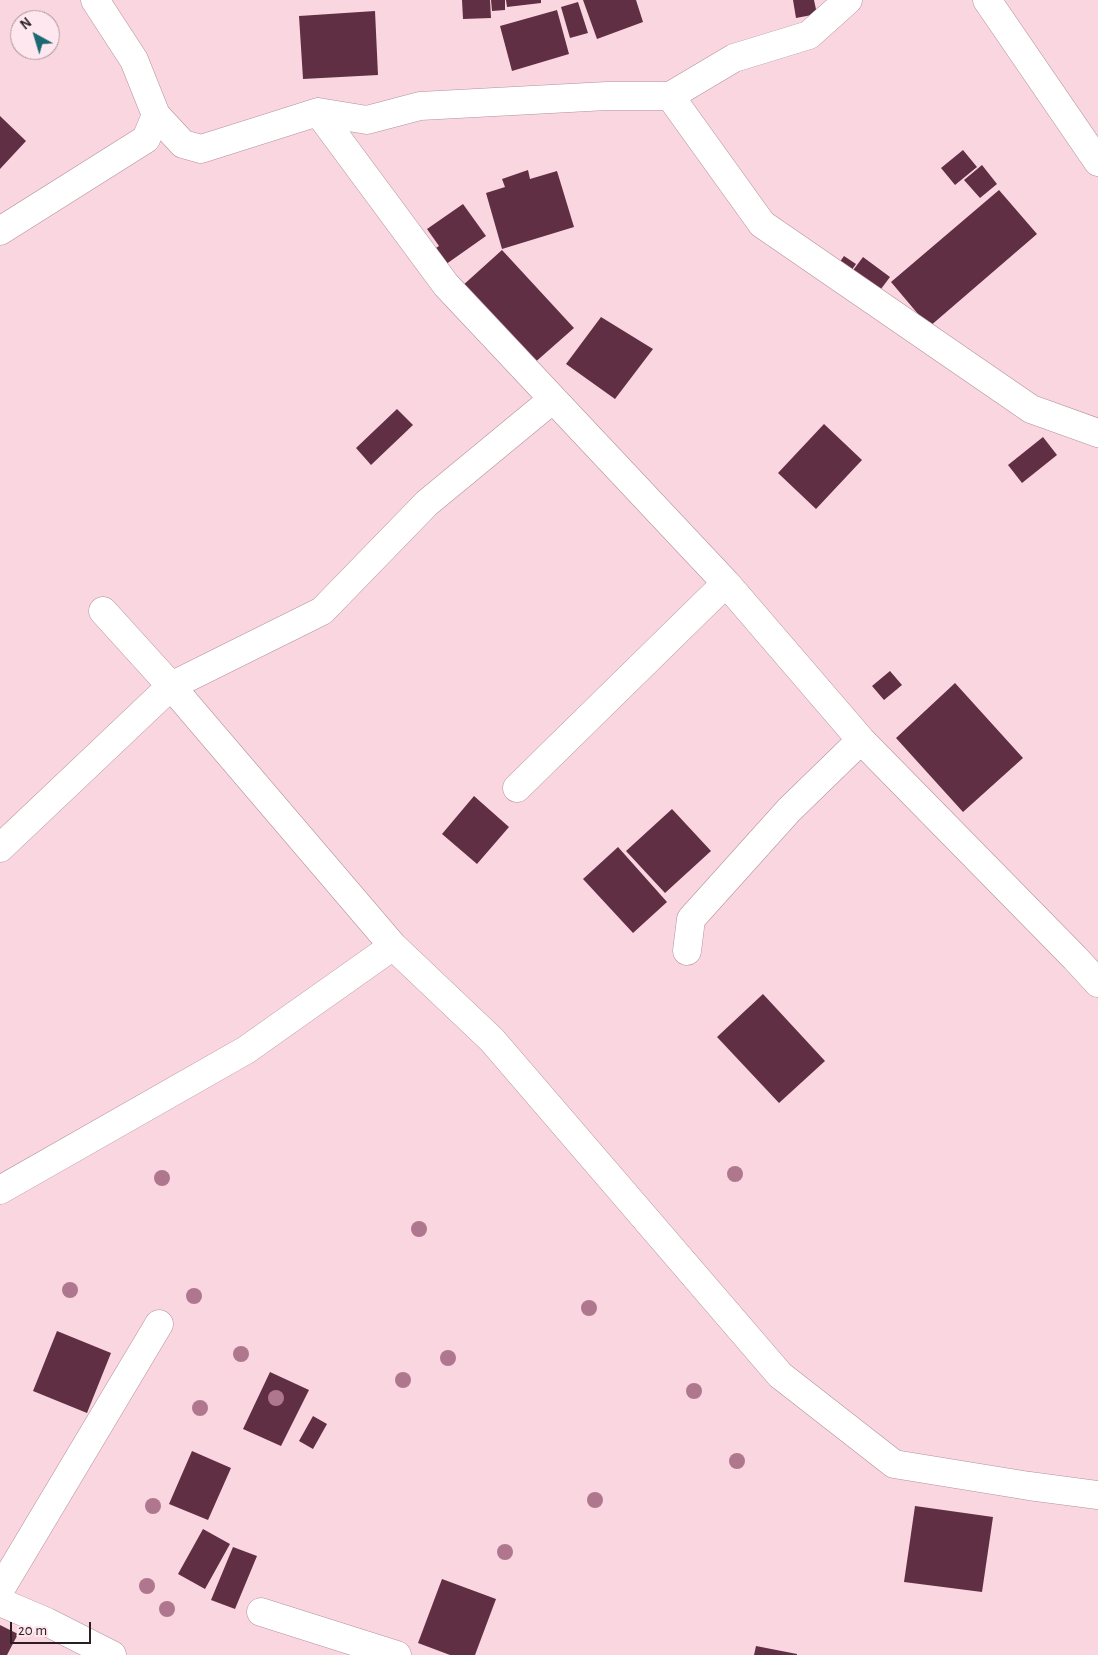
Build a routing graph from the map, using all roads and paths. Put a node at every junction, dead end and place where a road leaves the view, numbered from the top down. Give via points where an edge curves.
1 (95, 0) edge
2 (848, 0) edge
3 (987, 0) edge
4 (670, 96) junction
5 (318, 112) junction
6 (156, 115) junction
7 (1098, 162) edge
8 (0, 231) edge
9 (553, 399) junction
10 (1098, 432) edge
11 (726, 583) junction
12 (103, 611) dead end
13 (171, 686) junction
14 (861, 740) junction
15 (517, 788) dead end
16 (0, 848) edge
17 (393, 946) junction
18 (687, 950) dead end
19 (1098, 983) edge
20 (0, 1190) edge
21 (159, 1324) dead end
22 (1098, 1495) edge
23 (0, 1590) edge
24 (0, 1602) edge
25 (261, 1612) dead end
26 (112, 1655) edge
27 (397, 1655) edge

1 - 6 street via 134,60
2 - 4 street via 809,35 734,58
3 - 7 street
4 - 5 street via 607,96 420,106 367,120
4 - 10 street via 762,224 1031,409
5 - 6 street via 201,149 183,144
5 - 9 street via 446,285
6 - 8 street via 146,139
9 - 11 street
9 - 13 street via 427,503 322,611
11 - 14 street
11 - 15 street
12 - 13 street
13 - 16 street
13 - 17 street
14 - 18 street via 789,810 691,919
14 - 19 street
17 - 20 street via 246,1050
17 - 22 street via 492,1040 780,1375 894,1464
21 - 23 street
24 - 26 street
25 - 27 street

